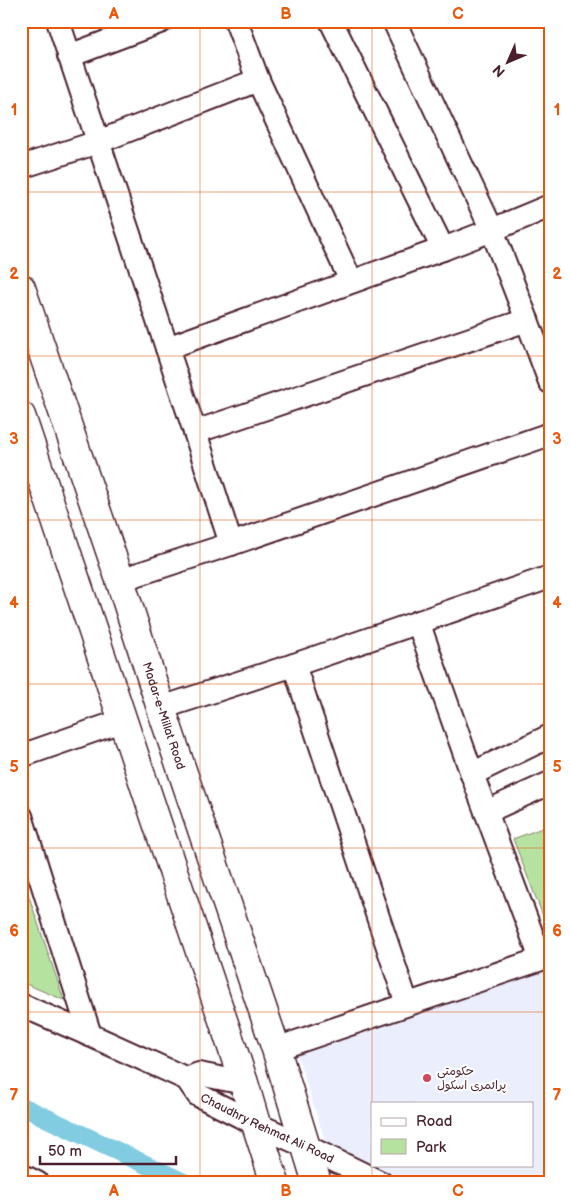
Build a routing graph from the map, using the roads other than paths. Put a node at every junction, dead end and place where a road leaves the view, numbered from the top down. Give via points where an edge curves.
1 (58, 21) edge
2 (162, 21) edge
3 (236, 21) edge
4 (331, 21) edge
5 (394, 21) edge
6 (69, 56) junction
7 (258, 80) junction
8 (98, 142) junction
9 (21, 167) edge
10 (550, 206) edge
11 (492, 230) junction
12 (443, 248) junction
13 (352, 281) junction
14 (21, 288) edge
15 (528, 320) junction
16 (167, 348) junction
17 (550, 382) edge
18 (21, 416) edge
19 (196, 432) junction
20 (550, 434) edge
21 (231, 544) junction
22 (550, 577) edge
23 (120, 580) junction
24 (418, 622) junction
25 (294, 665) junction
26 (162, 708) junction
27 (124, 720) junction
28 (550, 736) edge
29 (21, 756) edge
30 (472, 774) junction
31 (550, 782) edge
32 (486, 812) junction
33 (21, 816) edge
34 (546, 958) edge
35 (407, 1004) junction
36 (21, 1006) edge
37 (90, 1035) junction
38 (276, 1049) junction
39 (187, 1079) junction
40 (244, 1083) junction
41 (256, 1124) junction
42 (305, 1146) junction
43 (21, 1175) edge
44 (37, 1183) edge
45 (275, 1183) edge
46 (316, 1183) edge
47 (381, 1183) edge

1 - 6 street
2 - 6 street
3 - 7 street
4 - 12 street
5 - 11 street
6 - 8 street
7 - 8 street
7 - 13 street
8 - 9 street
8 - 16 street
10 - 11 street
11 - 12 street
11 - 15 street
12 - 13 street
13 - 16 street
14 - 23 main road, Madar-e-Millat Road
15 - 17 street
15 - 19 street
16 - 19 street
18 - 27 main road
19 - 21 street
20 - 21 street
21 - 23 street
22 - 24 street
23 - 26 main road, Madar-e-Millat Road
24 - 25 street
24 - 30 street
25 - 26 street
25 - 35 street
26 - 38 main road, Madar-e-Millat Road
27 - 29 street
27 - 40 main road
28 - 30 street
30 - 32 street
31 - 32 street
32 - 34 street
33 - 37 street
34 - 35 street
35 - 38 street
36 - 37 street, Chaudhry Rehmat Ali Road
37 - 39 street, Chaudhry Rehmat Ali Road
38 - 42 main road, Madar-e-Millat Road
39 - 40 street, Chaudhry Rehmat Ali Road via 199,1074
39 - 41 street, Chaudhry Rehmat Ali Road via 198,1095
40 - 41 main road
41 - 42 street, Chaudhry Rehmat Ali Road
41 - 45 main road
42 - 46 main road, Madar-e-Millat Road
42 - 47 street, Chaudhry Rehmat Ali Road
43 - 44 street

